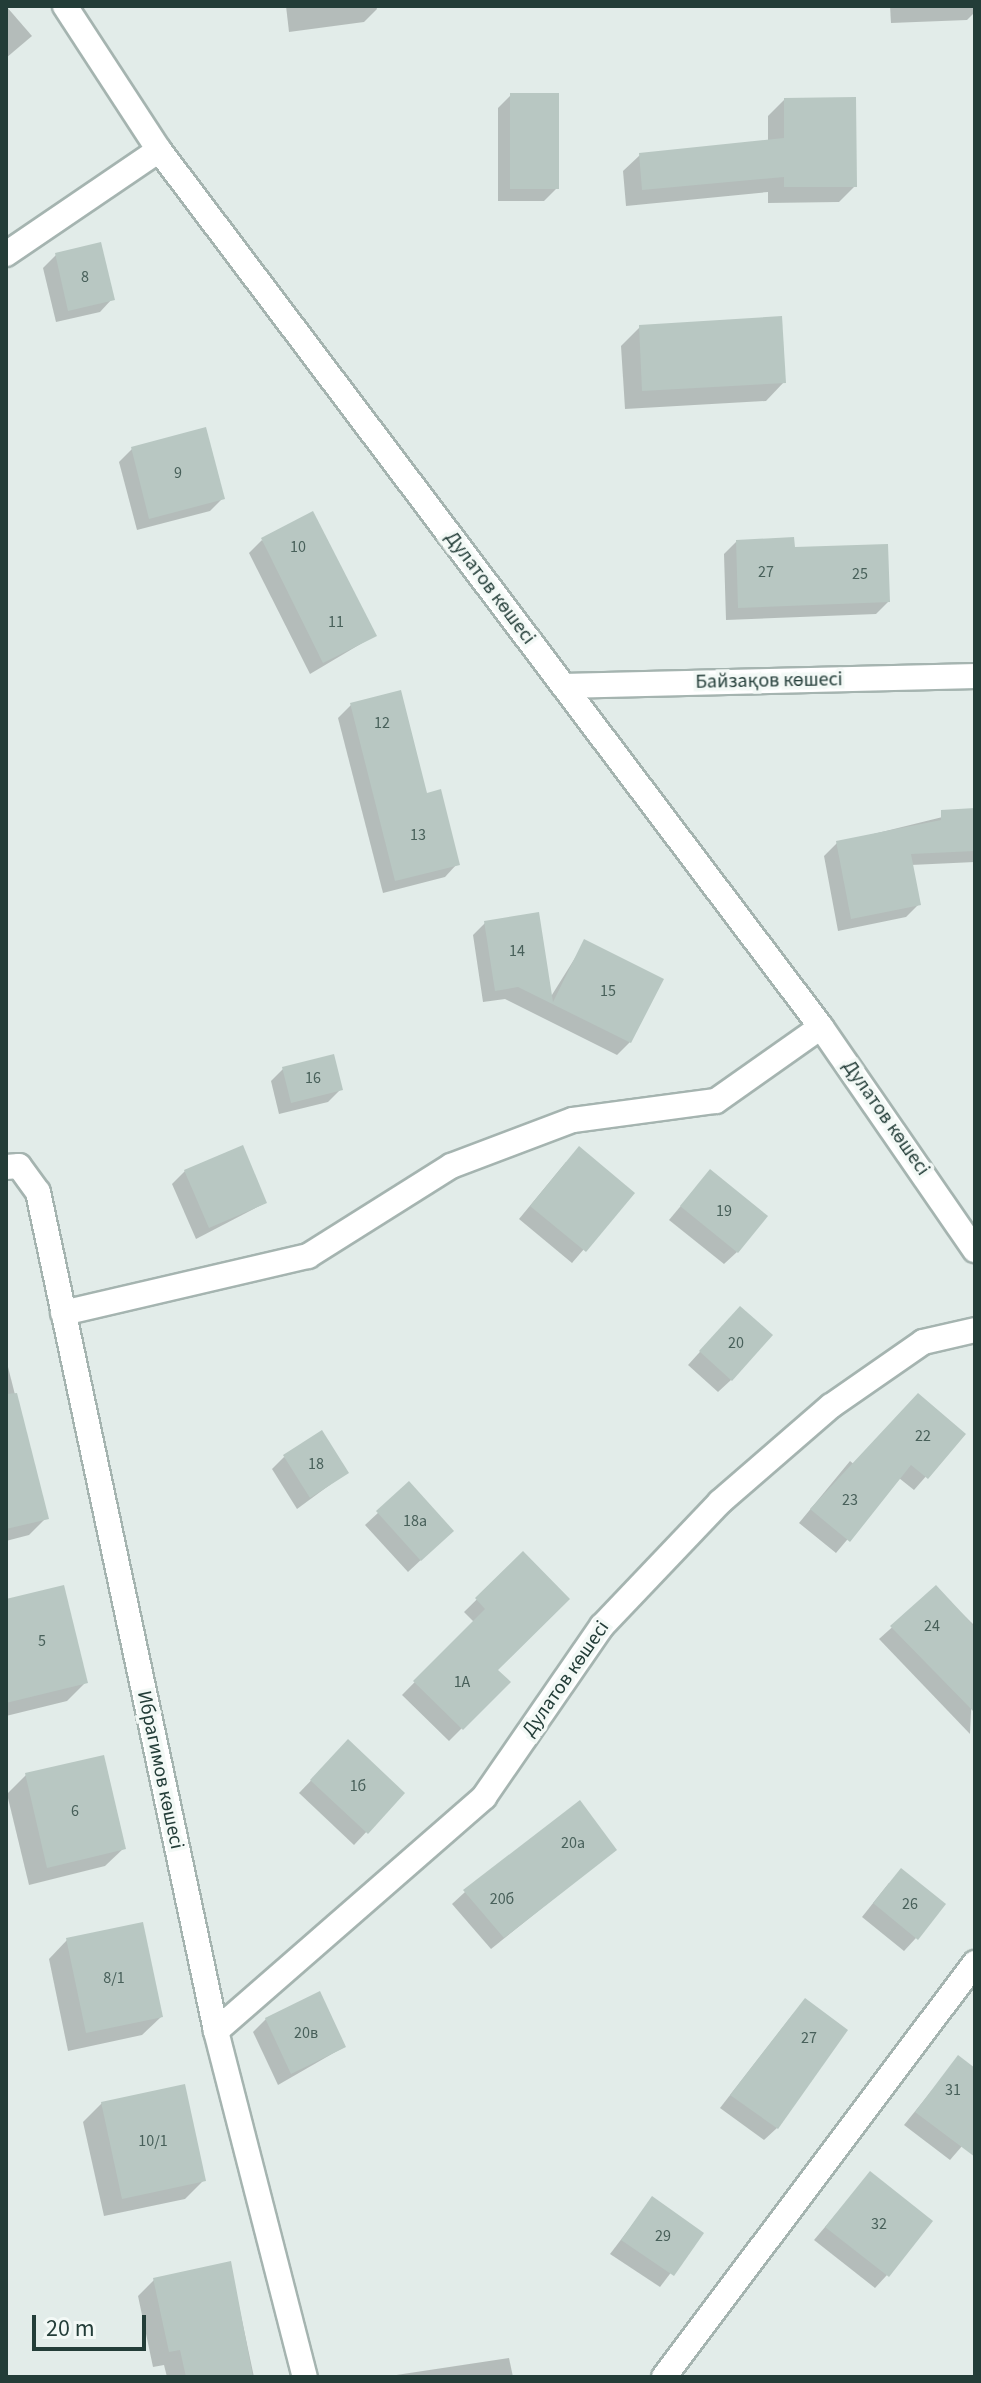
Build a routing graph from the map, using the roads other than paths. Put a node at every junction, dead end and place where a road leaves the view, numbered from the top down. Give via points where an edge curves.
1 (65, 6) edge
2 (159, 150) junction
3 (6, 254) edge
4 (975, 676) edge
5 (564, 686) junction
6 (821, 1027) junction
7 (12, 1166) edge
8 (975, 1250) edge
9 (63, 1313) junction
10 (975, 1330) edge
11 (975, 1963) edge
12 (216, 2031) junction
13 (305, 2377) edge
14 (664, 2377) edge

1 - 2 street, Дулатов көшесі
2 - 3 street
2 - 5 street, Дулатов көшесі
4 - 5 street, Байзақов көшесі
5 - 6 street, Дулатов көшесі
6 - 8 street, Дулатов көшесі
6 - 9 street via 716,1101 573,1120 451,1166 308,1256
7 - 9 street, Ибрагимов көшесі via 38,1192
9 - 12 street, Ибрагимов көшесі
10 - 12 street, Дулатов көшесі via 923,1342 831,1406 720,1502 602,1626 484,1797
11 - 14 street
12 - 13 street, Ибрагимов көшесі

